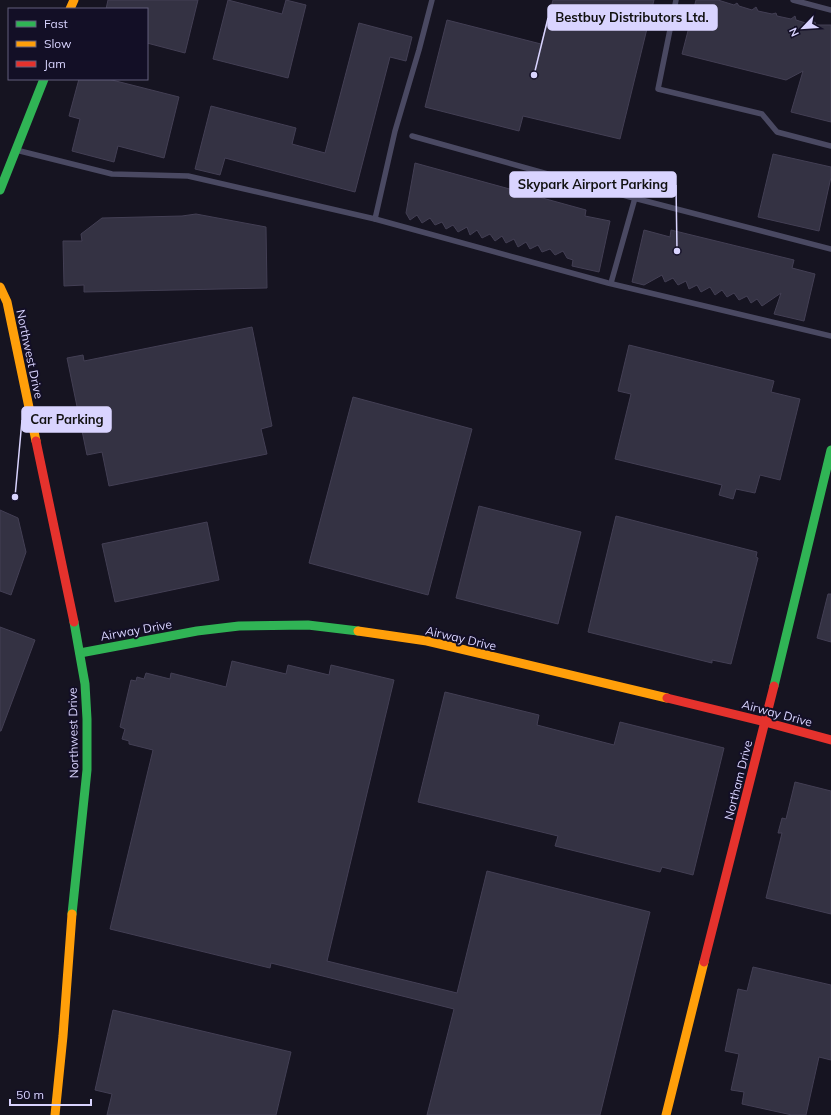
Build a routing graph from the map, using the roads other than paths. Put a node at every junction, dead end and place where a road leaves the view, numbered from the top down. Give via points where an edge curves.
1 (432, 0) edge
2 (676, 0) edge
3 (793, 0) edge
4 (831, 10) edge
5 (44, 80) edge
6 (412, 136) dead end
7 (831, 146) edge
8 (16, 150) junction
9 (0, 190) edge
10 (635, 198) junction
11 (375, 219) junction
12 (831, 249) edge
13 (611, 283) junction
14 (0, 287) edge
15 (831, 336) edge
16 (831, 450) edge
17 (80, 653) junction
18 (765, 722) junction
19 (831, 740) edge
20 (55, 1115) edge
21 (666, 1115) edge

1 - 11 lane via 394,131
2 - 7 lane via 658,89 762,114 777,132
3 - 4 lane
5 - 8 street
6 - 10 lane
8 - 9 street
8 - 11 lane via 112,174 188,176
10 - 12 lane
10 - 13 lane
11 - 13 lane
13 - 15 lane
14 - 17 street, Northwest Drive via 9,312
16 - 18 street, Northam Drive
17 - 18 street, Airway Drive via 197,631 239,626 308,625 427,641
17 - 20 street, Northwest Drive via 85,684 87,770
18 - 19 street, Airway Drive
18 - 21 street, Northam Drive

